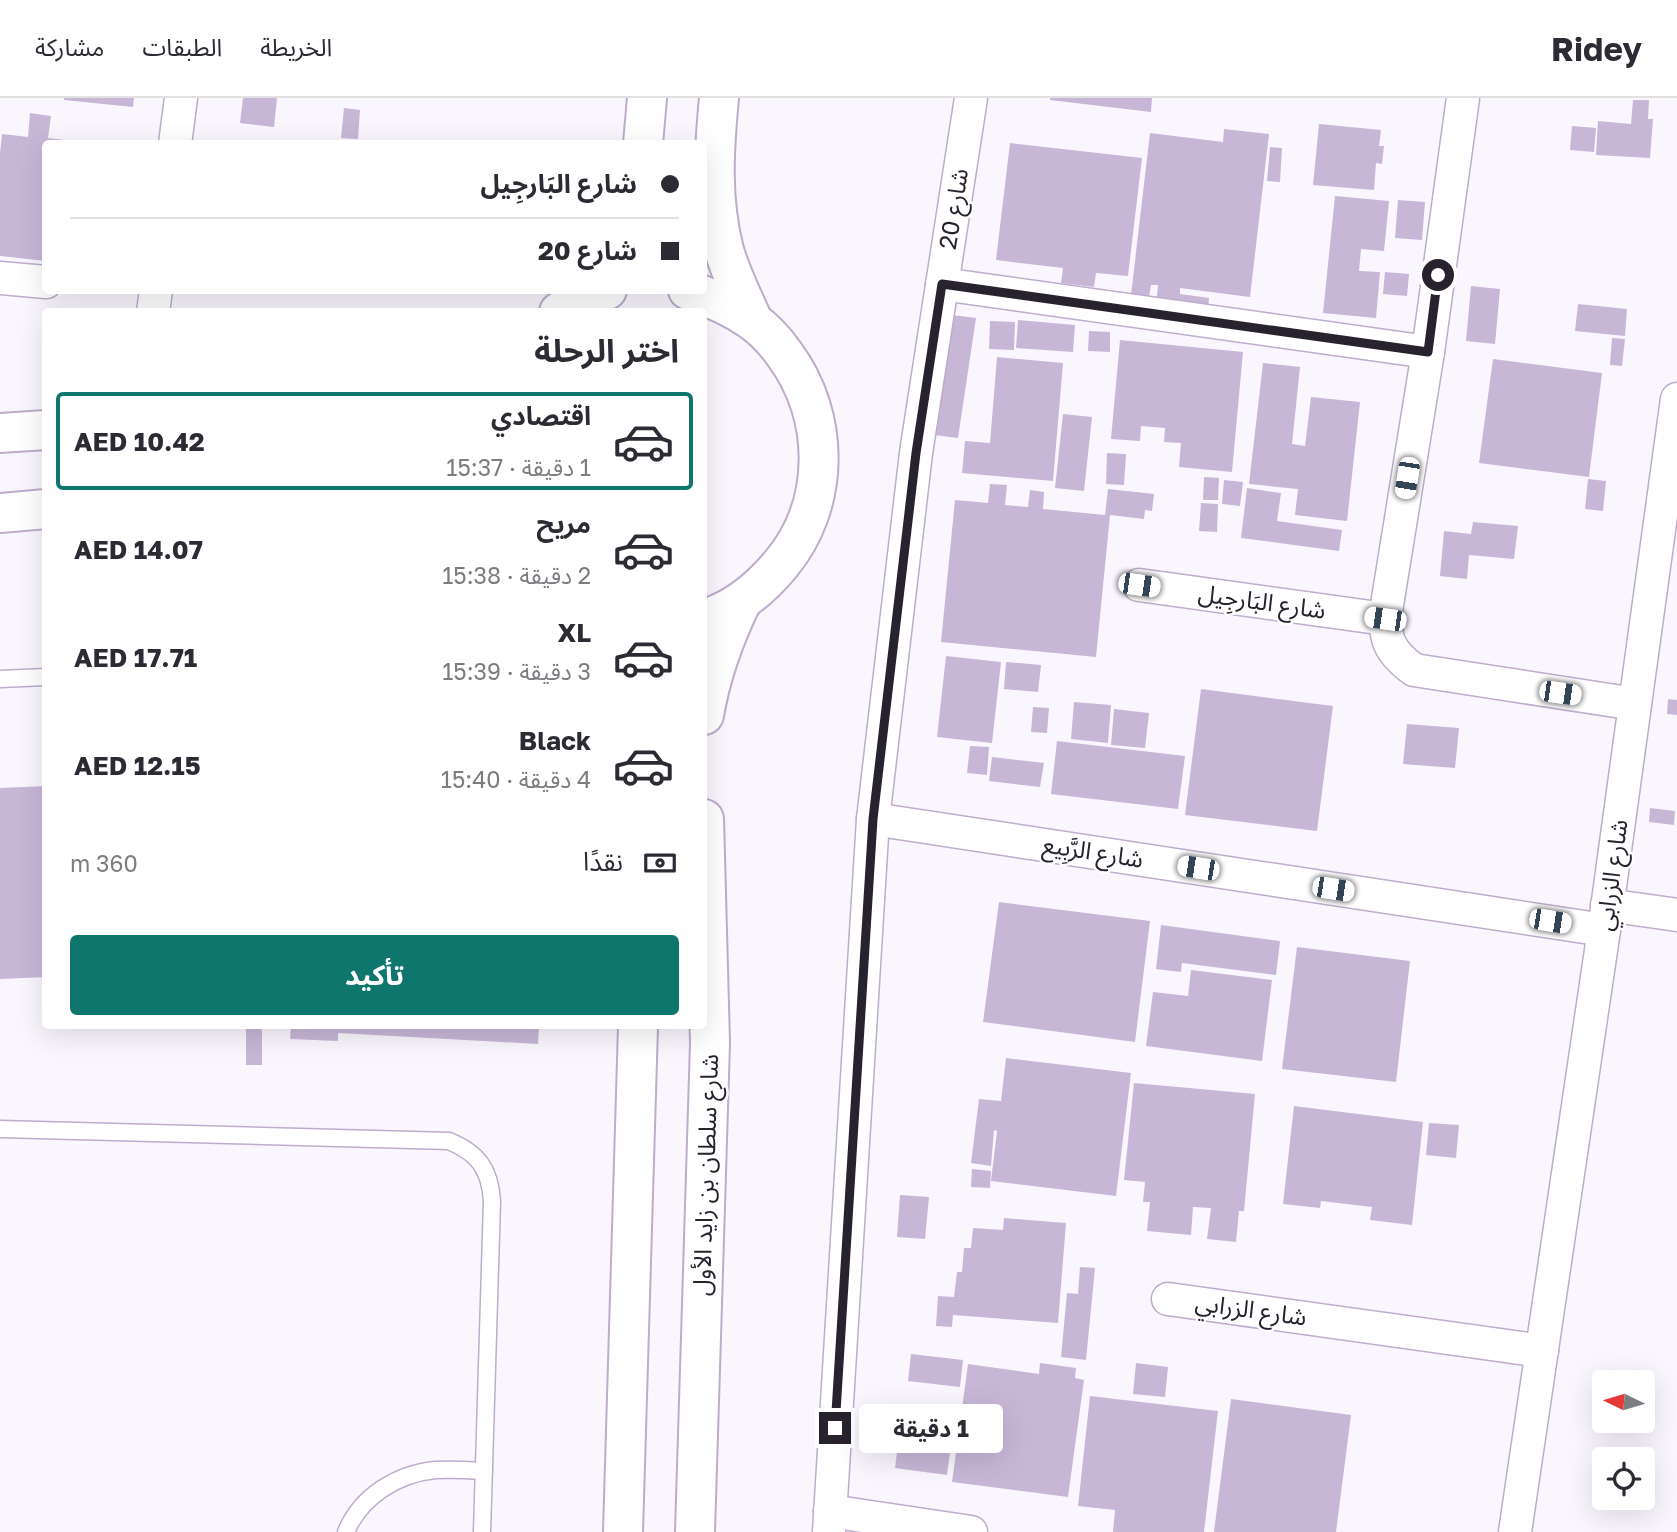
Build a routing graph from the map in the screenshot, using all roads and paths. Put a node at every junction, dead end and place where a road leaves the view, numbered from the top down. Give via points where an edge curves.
1 (181, 98) edge
2 (647, 98) edge
3 (719, 98) edge
4 (971, 98) edge
5 (1463, 98) edge
6 (176, 140) edge
7 (643, 140) edge
8 (0, 278) edge
9 (42, 282) edge
10 (942, 284) junction
11 (595, 294) edge
12 (700, 294) edge
13 (570, 302) edge
14 (753, 321) junction
15 (1428, 352) junction
16 (1677, 399) edge
17 (42, 430) edge
18 (0, 433) edge
19 (1674, 445) edge
20 (42, 509) edge
21 (0, 513) edge
22 (1139, 585) dead end
23 (742, 601) junction
24 (707, 618) edge
25 (1385, 619) junction
26 (42, 677) edge
27 (0, 679) edge
28 (707, 698) edge
29 (1635, 704) junction
30 (873, 819) junction
31 (1677, 915) edge
32 (1606, 917) junction
33 (707, 931) edge
34 (638, 1029) edge
35 (0, 1129) edge
36 (1168, 1299) dead end
37 (1542, 1350) junction
38 (484, 1471) junction
39 (830, 1522) edge
40 (346, 1532) edge
41 (482, 1532) edge
42 (623, 1532) edge
43 (695, 1532) edge
44 (971, 1532) edge
45 (1515, 1532) edge

1 - 6 street
2 - 7 main road
3 - 14 main road via 714,180 717,216 725,253
4 - 10 street, شارع 20
5 - 15 street
8 - 9 street
10 - 15 street
10 - 30 street, شارع 20 via 916,453
11 - 13 main road
12 - 14 main road
14 - 23 main road via 796,370 810,400 818,431 819,464 804,527 788,556
15 - 25 street
16 - 19 street, شارع الزرابي
17 - 18 main road
19 - 29 street, شارع الزرابي
20 - 21 main road
22 - 25 street, شارع البَارجِيل
23 - 24 main road
23 - 28 main road via 717,657
25 - 29 street via 1392,649 1414,670
26 - 27 lane
29 - 32 street, شارع الزرابي
30 - 32 street, شارع الرَّبِيع
30 - 39 street, شارع 20
31 - 32 street, شارع الرَّبِيع
32 - 37 street, شارع الزرابي
33 - 43 main road, شارع سلطان بن زايد الأول via 710,1043
34 - 42 main road
35 - 38 lane via 449,1141 464,1147 485,1170 492,1201
36 - 37 street, شارع الزرابي
37 - 45 street, شارع الزرابي
38 - 40 lane via 439,1470 402,1477 371,1497
38 - 41 lane
39 - 44 street

